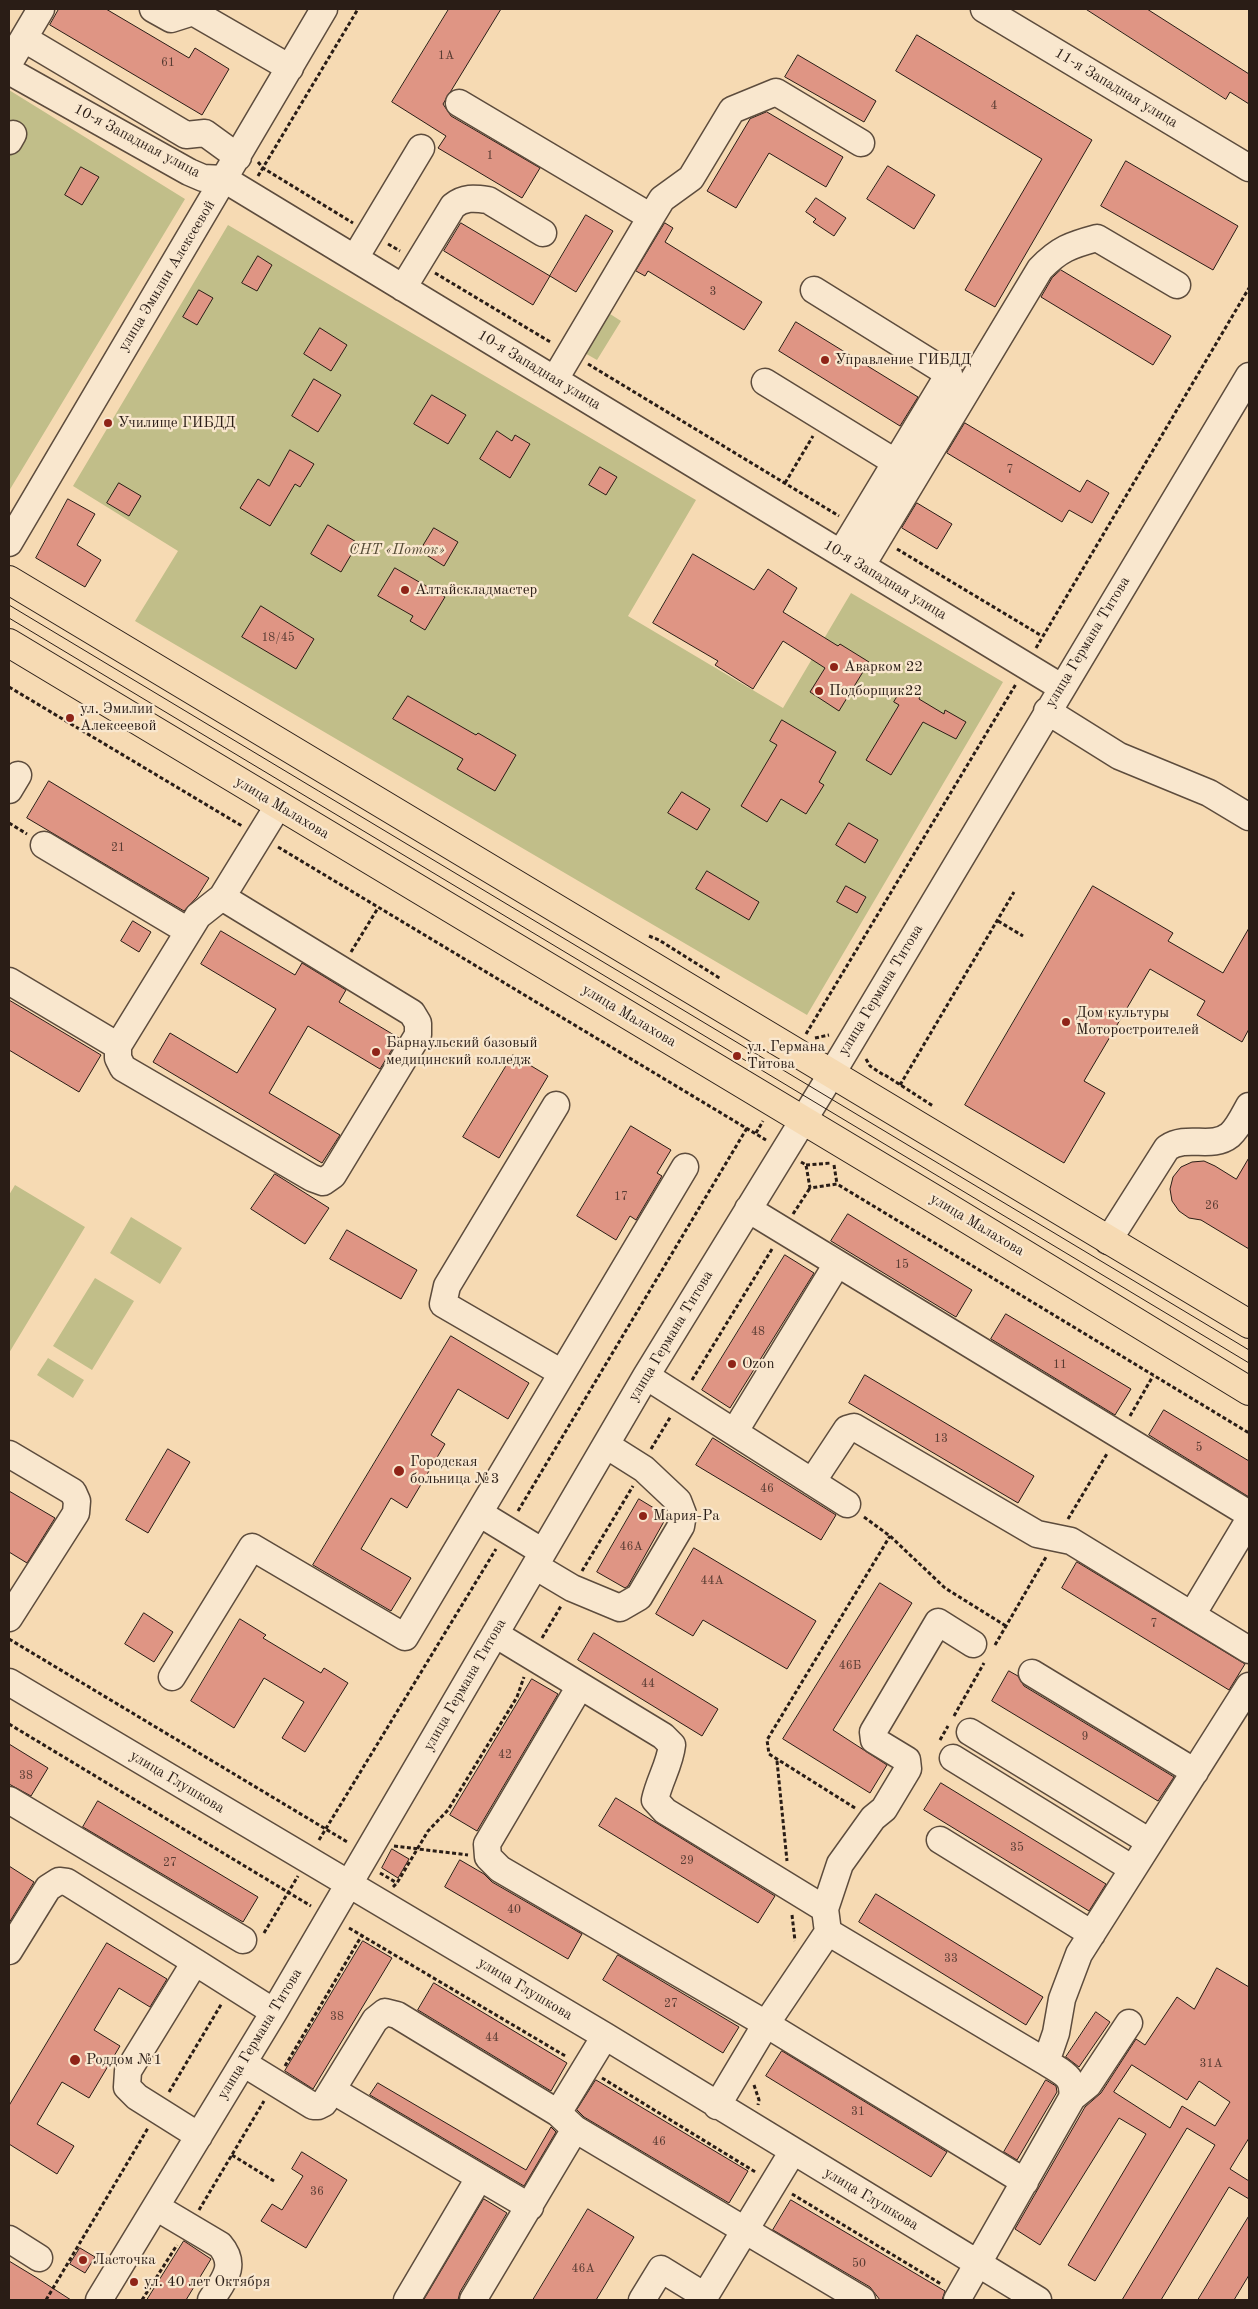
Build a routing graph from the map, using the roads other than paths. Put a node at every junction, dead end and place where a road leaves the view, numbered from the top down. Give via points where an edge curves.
1 (41, 9) edge
2 (153, 9) edge
3 (324, 9) edge
4 (984, 9) edge
5 (33, 44) dead end
6 (9, 63) edge
7 (290, 68) junction
8 (9, 71) edge
9 (459, 104) dead end
10 (861, 143) dead end
11 (421, 148) dead end
12 (246, 157) junction
13 (1249, 168) edge
14 (224, 179) junction
15 (651, 217) junction
16 (543, 233) dead end
17 (355, 258) junction
18 (1177, 285) dead end
19 (403, 288) junction
20 (814, 290) dead end
21 (1249, 376) edge
22 (555, 379) junction
23 (765, 382) dead end
24 (895, 462) junction
25 (867, 532) junction
26 (9, 542) edge
27 (851, 559) junction
28 (9, 580) edge
29 (9, 643) edge
30 (1061, 687) junction
31 (1047, 711) junction
32 (278, 806) junction
33 (1249, 817) edge
34 (44, 845) dead end
35 (222, 897) junction
36 (188, 931) junction
37 (9, 981) edge
38 (118, 1046) junction
39 (831, 1075) junction
40 (556, 1105) dead end
41 (1249, 1106) edge
42 (803, 1120) junction
43 (685, 1167) dead end
44 (748, 1209) junction
45 (1108, 1240) junction
46 (837, 1264) junction
47 (1249, 1324) edge
48 (562, 1373) junction
49 (646, 1376) junction
50 (1249, 1391) edge
51 (734, 1431) junction
52 (606, 1445) junction
53 (9, 1454) edge
54 (812, 1482) junction
55 (846, 1504) road end
56 (479, 1513) junction
57 (1249, 1514) edge
58 (1249, 1520) edge
59 (539, 1559) junction
60 (13, 1603) edge
61 (1192, 1615) junction
62 (496, 1634) junction
63 (973, 1644) dead end
64 (1249, 1650) edge
65 (1032, 1672) dead end
66 (172, 1677) dead end
67 (9, 1682) edge
68 (580, 1686) junction
69 (1249, 1686) edge
70 (970, 1732) dead end
71 (953, 1758) dead end
72 (1195, 1772) junction
73 (9, 1800) edge
74 (940, 1840) dead end
75 (1150, 1842) junction
76 (1133, 1869) junction
77 (348, 1884) junction
78 (826, 1920) junction
79 (1092, 1934) junction
80 (252, 1940) road end
81 (9, 1950) edge
82 (195, 1962) junction
83 (274, 2012) junction
84 (1129, 2022) dead end
85 (766, 2024) junction
86 (605, 2036) junction
87 (1046, 2062) junction
88 (243, 2063) junction
89 (332, 2090) junction
90 (1072, 2098) junction
91 (717, 2106) junction
92 (567, 2121) junction
93 (199, 2136) junction
94 (793, 2151) junction
95 (479, 2178) junction
96 (1024, 2182) junction
97 (160, 2200) junction
98 (530, 2207) junction
99 (193, 2220) junction
100 (746, 2230) junction
101 (9, 2239) edge
102 (240, 2239) dead end
103 (39, 2258) dead end
104 (979, 2264) junction
105 (708, 2298) edge
106 (959, 2298) edge
107 (99, 2300) edge
108 (211, 2300) edge
109 (407, 2300) edge
110 (473, 2300) edge
111 (642, 2300) edge
112 (862, 2300) edge
113 (1038, 2300) edge

1 - 6 street
2 - 7 street via 171,19 193,12
3 - 7 street, улица Эмилии Алексеевой
4 - 13 street, 11-я Западная улица
5 - 12 street via 186,135 205,133
7 - 12 street, улица Эмилии Алексеевой
8 - 14 street, 10-я Западная улица via 189,172 203,178
9 - 15 street
10 - 15 street via 776,92 732,110 691,178 662,199
11 - 17 street
12 - 14 street, улица Эмилии Алексеевой
14 - 17 street, 10-я Западная улица
14 - 26 street, улица Эмилии Алексеевой
15 - 22 street
16 - 19 street via 488,200 460,200 453,206
17 - 19 street, 10-я Западная улица
18 - 25 street via 1097,238 1056,252 1040,268
19 - 22 street, 10-я Западная улица
20 - 24 street via 949,374
21 - 30 street, улица Германа Титова
22 - 27 street, 10-я Западная улица
23 - 24 street
24 - 25 street
25 - 27 street
27 - 30 street, 10-я Западная улица
28 - 39 main road
29 - 32 main road, улица Малахова
30 - 31 street, улица Германа Титова
31 - 33 street via 1119,756 1209,793
31 - 39 street, улица Германа Титова
32 - 35 street
32 - 42 main road, улица Малахова
34 - 36 street
35 - 36 street via 198,916
35 - 38 street via 412,1014 418,1023 418,1035 333,1175 323,1182 312,1178 123,1068 118,1058
36 - 38 street
37 - 38 street
39 - 42 street, улица Германа Титова
39 - 45 main road
40 - 48 street via 447,1286 443,1304
41 - 45 street via 1231,1134 1220,1141 1188,1140 1167,1148
42 - 44 street, улица Германа Титова
42 - 50 main road, улица Малахова
43 - 48 street
44 - 46 street
44 - 49 street, улица Германа Титова
45 - 47 main road
46 - 51 street
46 - 57 street
48 - 56 street
49 - 51 street
49 - 52 street, улица Германа Титова
51 - 54 street
52 - 59 street, улица Германа Титова
52 - 59 street via 642,1468 678,1502 683,1514 681,1526 639,1597 620,1608 572,1588
53 - 60 street via 73,1492 77,1501 76,1513
54 - 55 street
54 - 61 street via 848,1429 854,1427 1038,1534 1071,1541
56 - 59 street via 507,1530
56 - 66 street via 405,1637 252,1547
58 - 61 street
59 - 62 street, улица Германа Титова
61 - 64 street
62 - 68 street
62 - 77 street, улица Германа Титова
63 - 78 street via 938,1622 872,1732 874,1740 907,1760 908,1769 884,1809 873,1818 840,1864
65 - 72 street
67 - 77 street, улица Глушкова
68 - 78 street via 663,1736 672,1745 655,1800 665,1810
68 - 85 street via 487,1844 488,1857 500,1869
69 - 72 street
70 - 75 street
71 - 76 street
72 - 75 street
73 - 80 street
74 - 79 street
75 - 76 street
76 - 79 street
77 - 83 street, улица Германа Титова
77 - 86 street, улица Глушкова
78 - 85 street
78 - 87 street
79 - 87 street via 1079,1954 1062,1998 1056,2033
81 - 82 street via 48,1888 59,1881 67,1882
82 - 83 street
82 - 93 street via 128,2071 127,2087 137,2097
83 - 88 street, улица Германа Титова
84 - 90 street via 1088,2084
85 - 91 street
85 - 96 street
86 - 91 street, улица Глушкова
86 - 92 street via 586,2068
87 - 90 street via 1067,2075 1073,2086
88 - 89 street via 313,2106 324,2103
88 - 93 street, улица Германа Титова
89 - 92 street via 375,2020 385,2012 397,2015
89 - 95 street
90 - 96 street
91 - 94 street, улица Глушкова
92 - 98 street
92 - 100 street
93 - 97 street, улица Германа Титова
94 - 100 street
94 - 104 street, улица Глушкова
95 - 98 street
95 - 109 street
96 - 104 street
97 - 99 street
97 - 107 street, улица Германа Титова
98 - 110 street
99 - 102 street
99 - 108 street via 228,2254 229,2266
100 - 105 street
100 - 112 street
101 - 103 street
104 - 106 street
104 - 113 street, улица Глушкова
105 - 111 street via 661,2270

